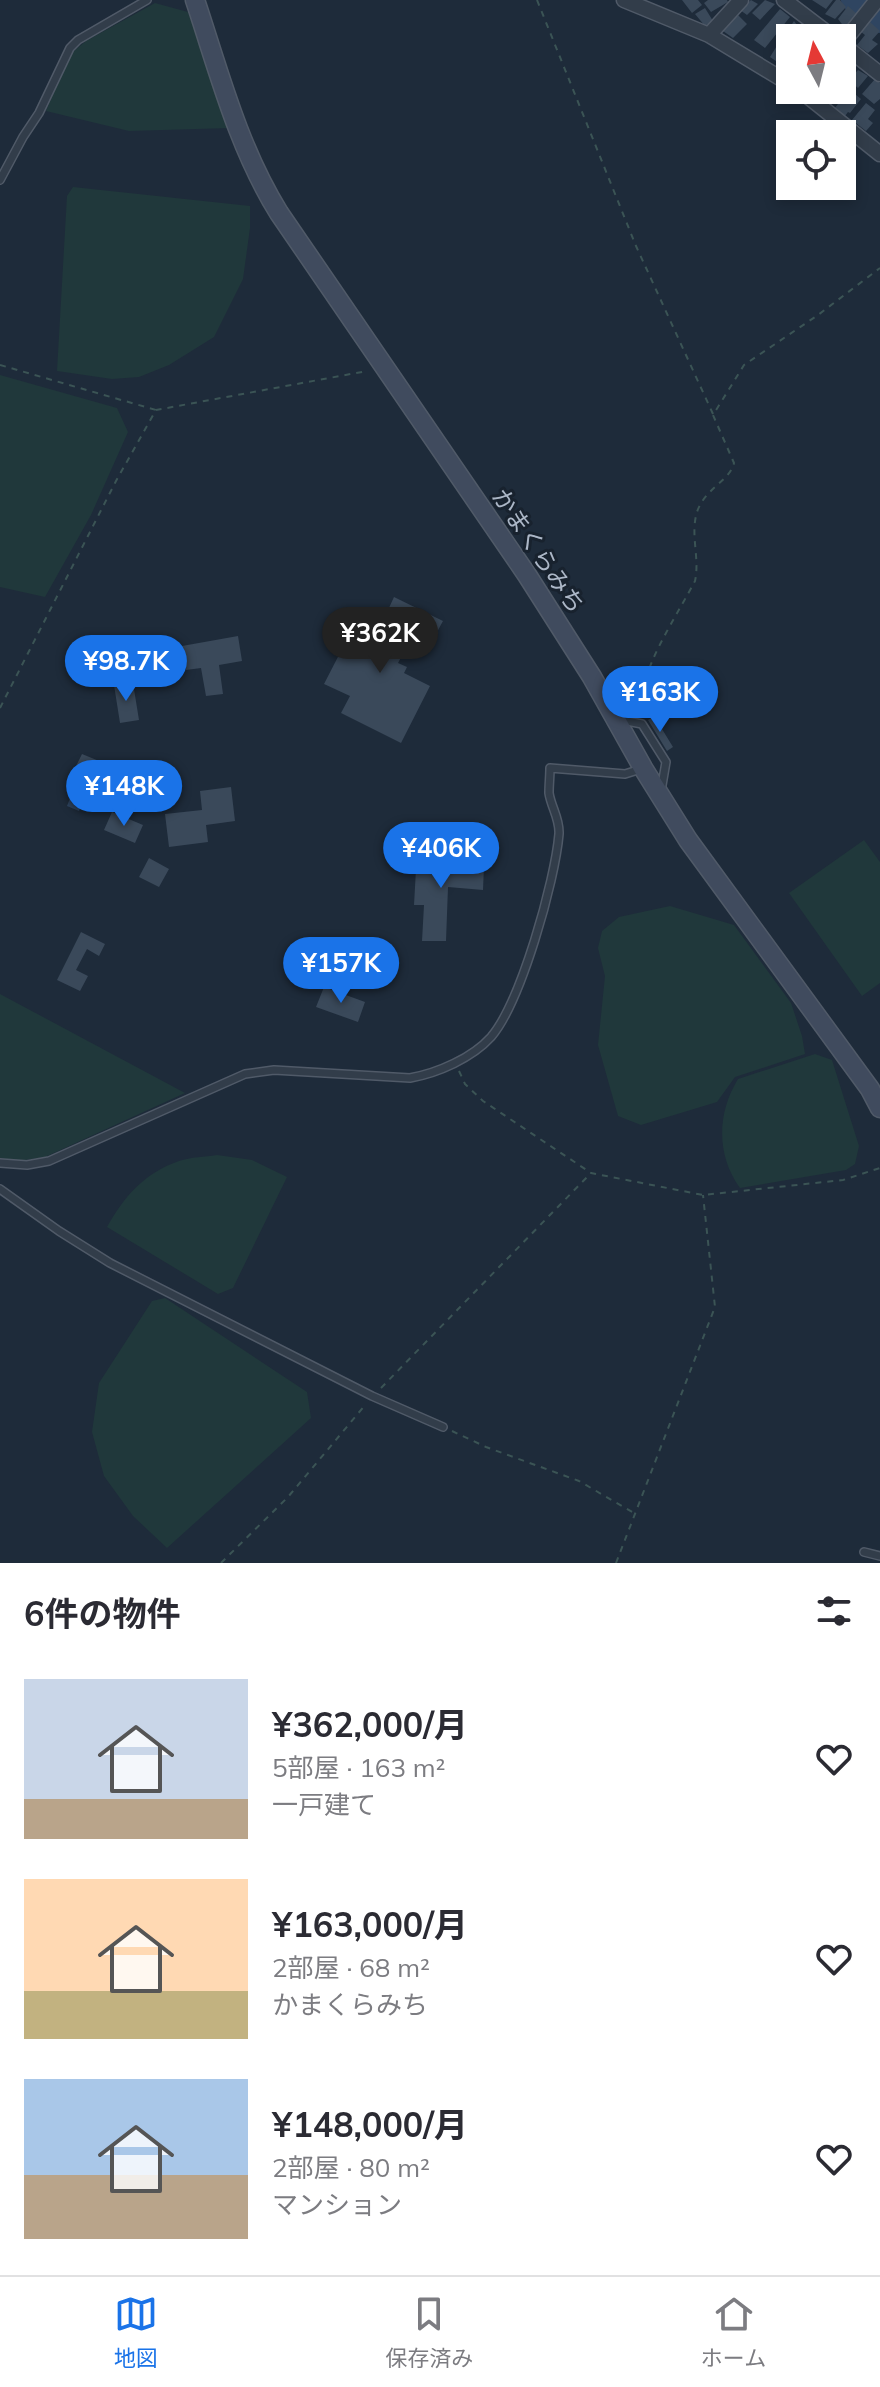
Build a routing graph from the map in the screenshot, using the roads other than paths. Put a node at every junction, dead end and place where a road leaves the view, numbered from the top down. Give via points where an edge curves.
1 (147, 0) edge
2 (195, 0) edge
3 (741, 0) edge
4 (630, 1) edge
5 (790, 1) edge
6 (875, 3) edge
7 (817, 24) edge
8 (856, 26) edge
9 (709, 35) junction
10 (856, 55) edge
11 (880, 74) edge
12 (776, 76) edge
13 (819, 104) edge
14 (880, 154) edge
15 (0, 180) edge
16 (615, 718) junction
17 (643, 768) junction
18 (661, 796) junction
19 (880, 1108) edge
20 (0, 1163) edge
21 (0, 1189) edge
22 (443, 1427) road end
23 (864, 1552) dead end
24 (880, 1556) edge

1 - 15 lane via 70,48
2 - 16 main road, かまくらみち via 244,148 262,185 527,575
3 - 9 street
4 - 9 street
5 - 7 street
6 - 8 street
9 - 12 street
10 - 11 street
13 - 14 street
16 - 17 main road, かまくらみち
16 - 18 lane via 642,724 666,762
17 - 18 main road, かまくらみち
17 - 20 lane via 625,774 550,768 549,792 559,835 526,964 500,1025 481,1046 454,1063 403,1078 274,1070 245,1074 49,1161
18 - 19 main road, かまくらみち
21 - 22 lane via 110,1263
23 - 24 lane

